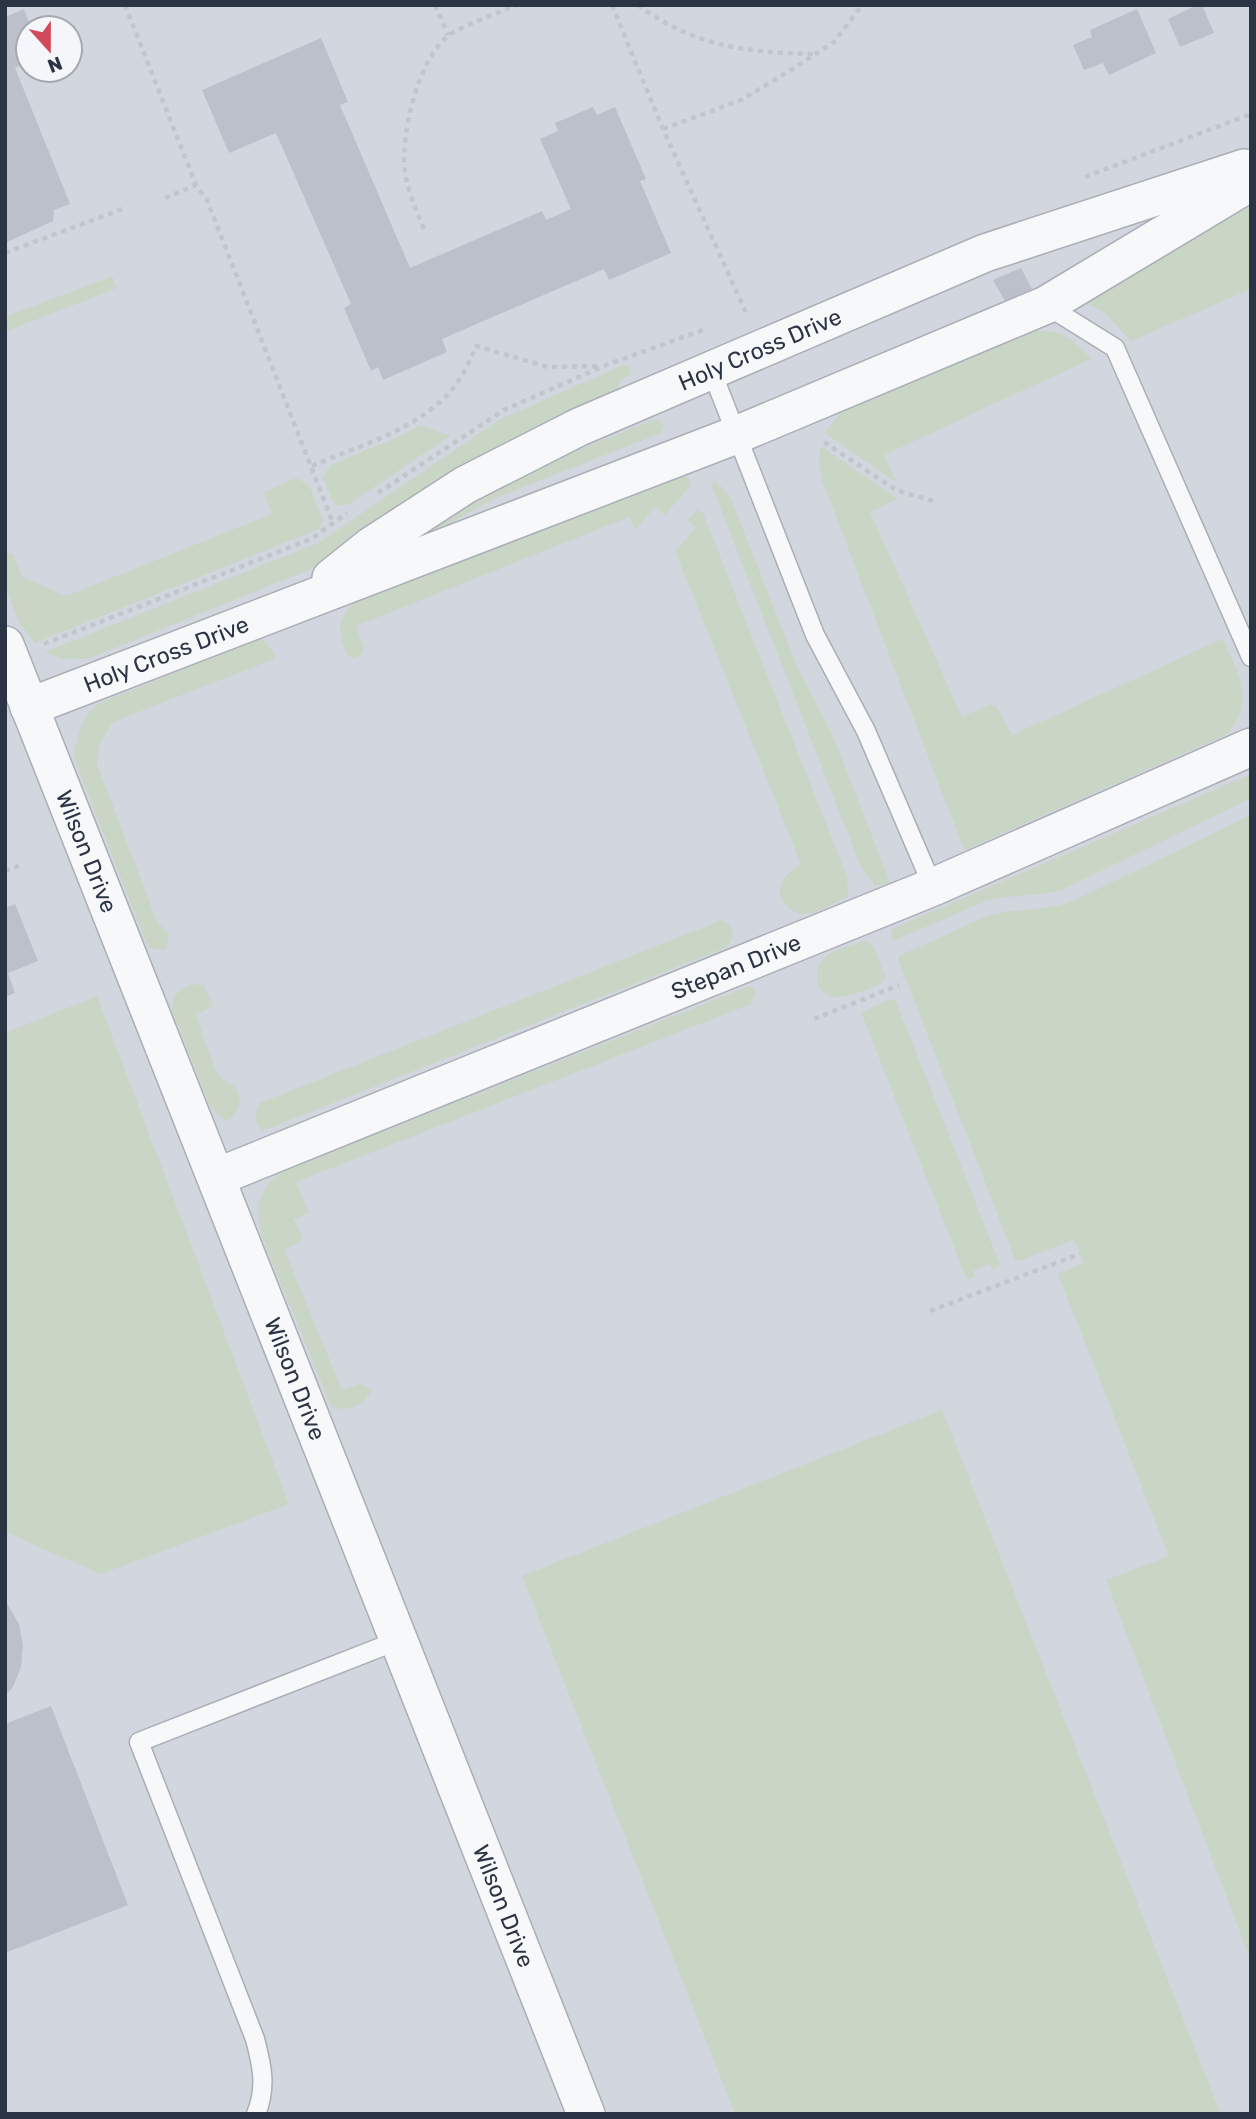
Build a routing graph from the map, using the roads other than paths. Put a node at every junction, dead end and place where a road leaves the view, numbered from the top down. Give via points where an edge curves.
1 (1251, 166) edge
2 (1251, 182) edge
3 (1046, 305) junction
4 (712, 372) junction
5 (736, 435) junction
6 (303, 601) junction
7 (8, 651) edge
8 (1251, 657) edge
9 (29, 707) junction
10 (1251, 747) edge
11 (933, 887) junction
12 (217, 1177) junction
13 (399, 1640) junction
14 (256, 2114) edge
15 (586, 2114) edge

1 - 4 street, Holy Cross Drive via 985,253
2 - 3 street, Holy Cross Drive
3 - 5 street, Holy Cross Drive
3 - 8 lane via 1115,348
4 - 5 lane
4 - 6 street, Holy Cross Drive via 579,427 465,485 371,546
5 - 6 street, Holy Cross Drive
5 - 11 lane via 814,635 866,731
6 - 9 street, Holy Cross Drive
7 - 9 street, Wilson Drive
9 - 12 street, Wilson Drive
10 - 11 street, Stepan Drive
11 - 12 street, Stepan Drive
12 - 13 street, Wilson Drive
13 - 14 lane via 139,1742 255,2039 263,2072
13 - 15 street, Wilson Drive

